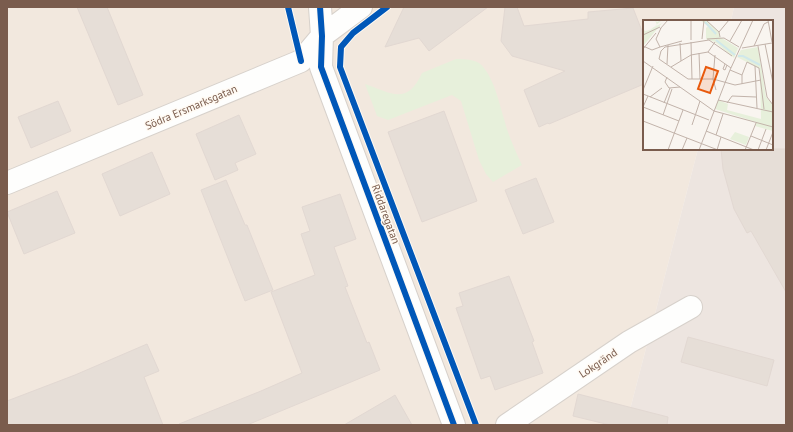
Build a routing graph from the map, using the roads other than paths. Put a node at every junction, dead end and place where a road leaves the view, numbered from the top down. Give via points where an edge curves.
1 (320, 7) edge
2 (361, 7) edge
3 (322, 36) junction
4 (7, 183) edge
5 (692, 307) dead end
6 (454, 425) edge
7 (507, 425) edge

1 - 3 street, Riddaregatan
2 - 3 street, Södra Ersmarksgatan
3 - 4 street, Södra Ersmarksgatan via 301,61
3 - 6 street, Riddaregatan via 321,67
5 - 7 street, Lokgränd via 629,342

